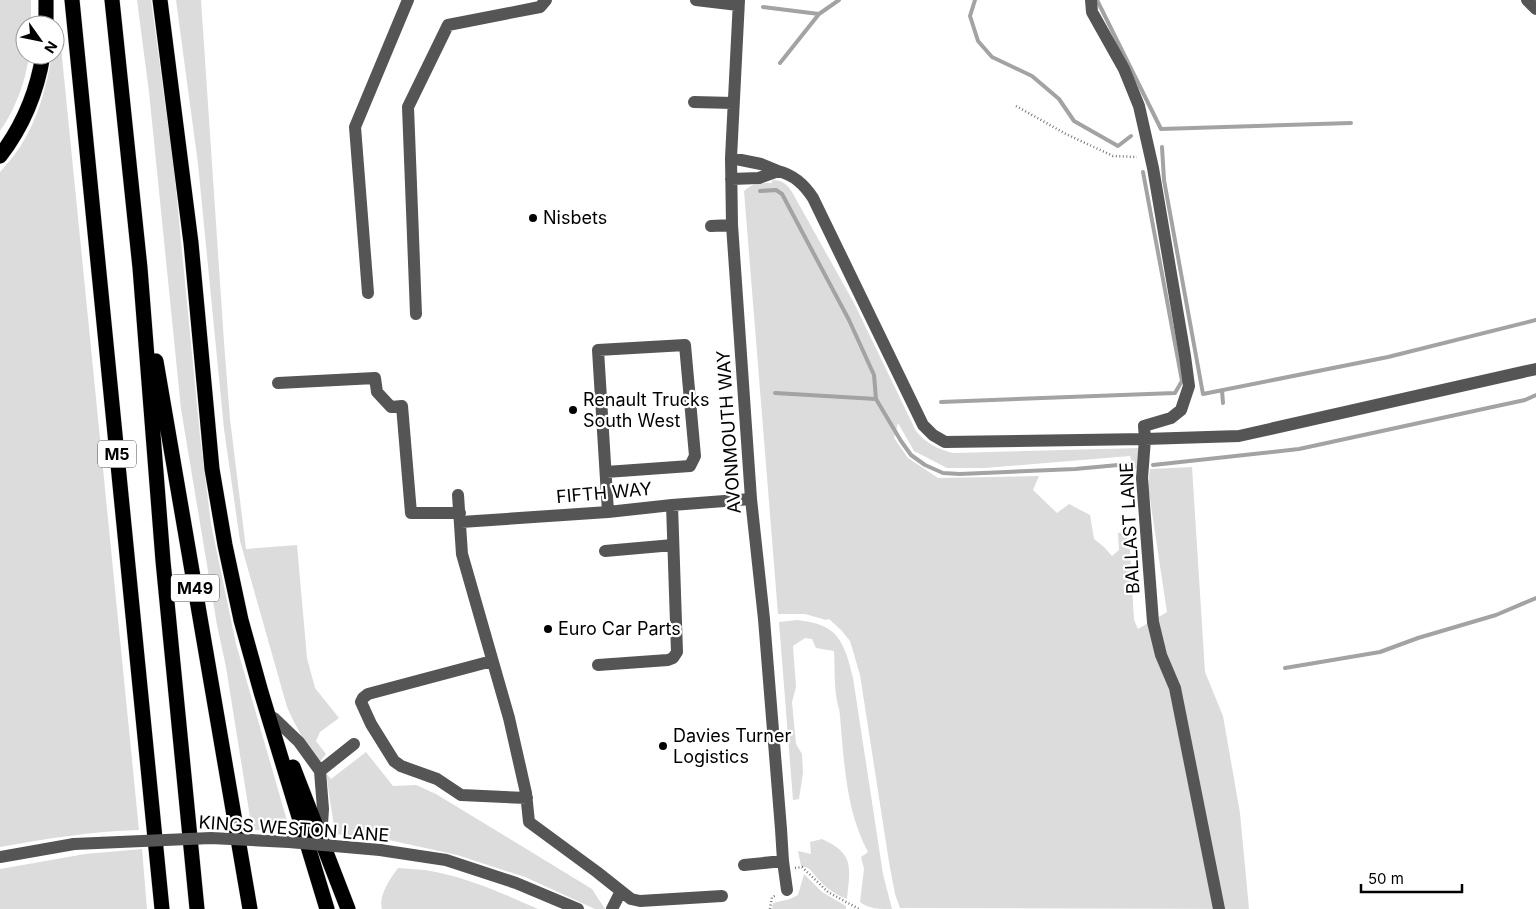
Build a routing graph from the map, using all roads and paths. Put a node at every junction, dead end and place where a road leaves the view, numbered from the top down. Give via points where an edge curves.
1 (46, 0) edge
2 (72, 0) edge
3 (112, 0) edge
4 (160, 0) edge
5 (408, 0) edge
6 (546, 0) edge
7 (696, 0) edge
8 (1090, 0) edge
9 (1527, 0) edge
10 (739, 3) edge
11 (1536, 9) edge
12 (46, 15) edge
13 (41, 65) edge
14 (694, 102) dead end
15 (733, 103) junction
16 (1016, 106) dead end
17 (0, 156) edge
18 (731, 158) junction
19 (1151, 158) junction
20 (778, 171) junction
21 (731, 179) junction
22 (711, 226) dead end
23 (732, 226) junction
24 (140, 268) junction
25 (368, 293) dead end
26 (416, 314) dead end
27 (1536, 368) edge
28 (278, 383) dead end
29 (1145, 439) junction
30 (606, 472) junction
31 (458, 495) dead end
32 (751, 499) junction
33 (672, 505) junction
34 (608, 512) junction
35 (460, 517) junction
36 (673, 545) junction
37 (605, 551) dead end
38 (492, 661) junction
39 (598, 666) dead end
40 (261, 692) junction
41 (274, 718) junction
42 (354, 744) dead end
43 (320, 771) junction
44 (527, 798) junction
45 (321, 838) junction
46 (0, 857) edge
47 (744, 865) dead end
48 (783, 865) junction
49 (787, 890) dead end
50 (621, 892) junction
51 (722, 896) dead end
52 (162, 909) edge
53 (197, 909) edge
54 (250, 909) edge
55 (327, 909) edge
56 (348, 909) edge
57 (578, 909) edge
58 (612, 909) edge
59 (859, 909) edge
60 (1219, 909) edge

1 - 12 highway
2 - 52 highway, M5
3 - 24 highway, M5
4 - 40 highway via 190,234 212,469 241,620
5 - 25 street via 354,127
6 - 26 street via 540,6 448,25 408,107
7 - 10 street
8 - 19 street, BALLAST LANE via 1092,12 1124,69 1139,106
9 - 11 street
10 - 15 street, AVONMOUTH WAY
13 - 17 highway via 24,120
14 - 15 street
15 - 18 street, AVONMOUTH WAY
16 - 19 path via 1113,156
18 - 20 street
18 - 21 street, AVONMOUTH WAY
19 - 29 street, BALLAST LANE via 1189,386 1181,410 1171,418 1144,426
20 - 21 street via 759,178
20 - 29 street via 795,178 813,198 923,425 933,435 945,442 962,443
21 - 23 street, AVONMOUTH WAY
22 - 23 street
23 - 32 street, AVONMOUTH WAY
24 - 53 highway, M5 via 163,561
24 - 54 highway, M49
27 - 29 street via 1239,436
28 - 35 street, FIFTH WAY via 375,378 377,392 391,407 402,406 410,513
29 - 60 street, BALLAST LANE via 1142,478 1152,622 1175,688
30 - 30 street via 598,350 685,345 695,456 690,466
30 - 34 street
31 - 35 street
32 - 33 street, FIFTH WAY
32 - 48 street, AVONMOUTH WAY via 765,628
33 - 34 street, FIFTH WAY
33 - 36 street
34 - 35 street, FIFTH WAY
35 - 38 street via 462,554
36 - 37 street
36 - 39 street via 676,655 668,660
38 - 44 street
38 - 44 street via 368,694 361,702 371,724 401,766 437,779 462,796
40 - 41 highway
40 - 55 highway
41 - 43 street via 299,742
41 - 45 highway
42 - 43 street
43 - 45 street
44 - 50 street via 529,822
45 - 56 highway
46 - 57 street, KINGS WESTON LANE, bridge via 74,844 211,838 380,850 446,860 516,882
47 - 48 street
48 - 49 street, AVONMOUTH WAY
48 - 59 path via 802,867 828,892
50 - 51 street via 640,901
50 - 58 street

